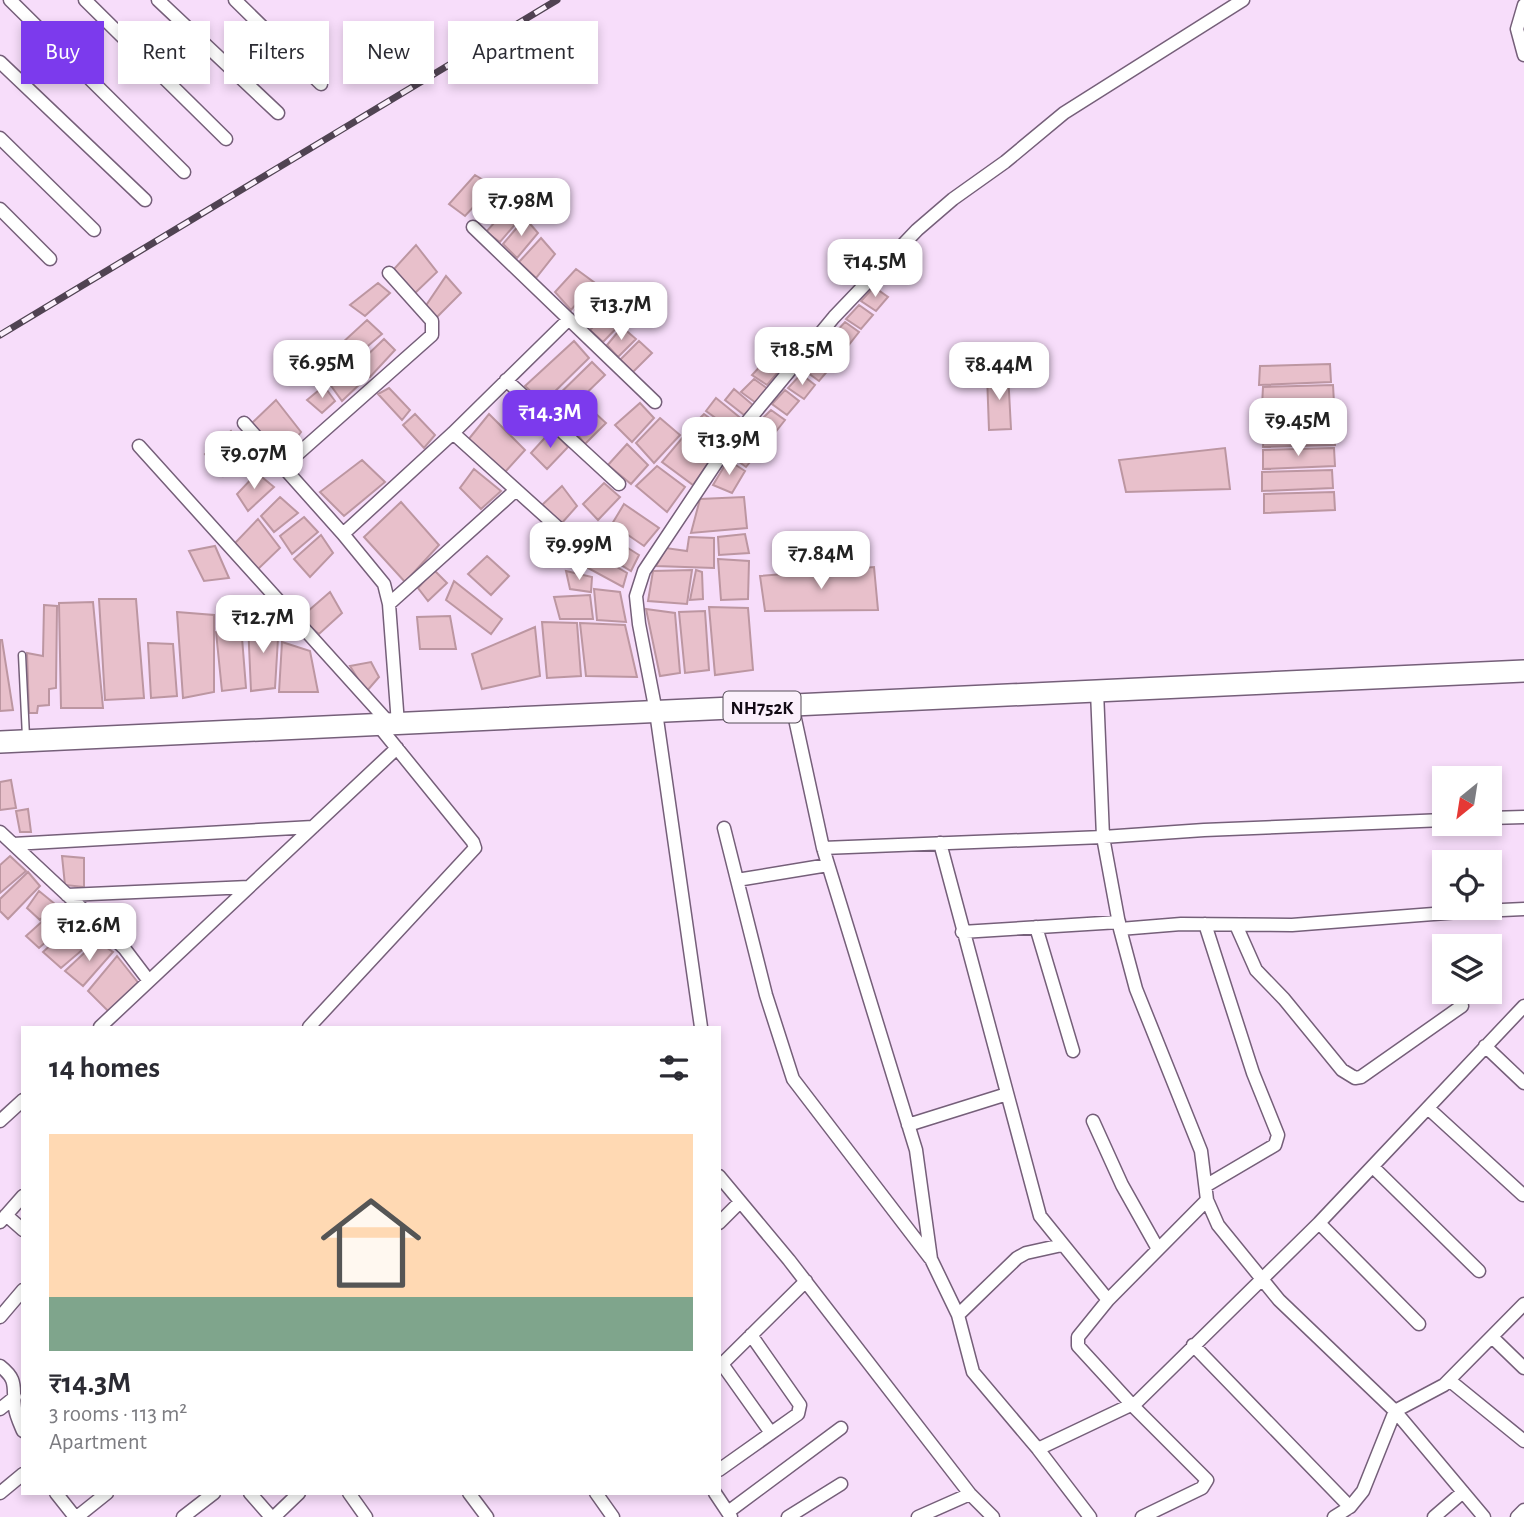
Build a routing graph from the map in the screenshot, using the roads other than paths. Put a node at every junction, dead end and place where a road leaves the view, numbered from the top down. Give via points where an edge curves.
1 (10, 0) edge
2 (85, 0) edge
3 (158, 0) edge
4 (235, 0) edge
5 (1243, 0) edge
6 (1524, 5) edge
7 (256, 21) edge
8 (1524, 55) edge
9 (0, 62) edge
10 (278, 113) dead end
11 (0, 138) edge
12 (226, 139) dead end
13 (184, 172) dead end
14 (145, 200) dead end
15 (0, 209) edge
16 (473, 228) dead end
17 (94, 230) dead end
18 (50, 259) dead end
19 (389, 273) dead end
20 (569, 319) junction
21 (506, 380) junction
22 (655, 402) dead end
23 (244, 424) dead end
24 (453, 433) junction
25 (139, 446) dead end
26 (284, 467) junction
27 (619, 484) dead end
28 (516, 490) junction
29 (343, 534) junction
30 (565, 534) dead end
31 (388, 604) junction
32 (22, 655) dead end
33 (1524, 671) edge
34 (1097, 691) junction
35 (792, 705) junction
36 (656, 712) junction
37 (388, 724) junction
38 (26, 741) junction
39 (0, 742) edge
40 (397, 748) junction
41 (1524, 817) edge
42 (1502, 818) edge
43 (1432, 820) edge
44 (313, 827) junction
45 (724, 828) dead end
46 (0, 832) edge
47 (1102, 837) junction
48 (940, 843) junction
49 (13, 844) junction
50 (822, 848) junction
51 (828, 865) junction
52 (737, 880) junction
53 (249, 887) junction
54 (67, 895) junction
55 (1524, 909) edge
56 (1205, 924) junction
57 (1236, 925) junction
58 (1119, 926) junction
59 (1036, 927) junction
60 (962, 932) junction
61 (149, 981) junction
62 (1462, 1006) dead end
63 (1524, 1006) edge
64 (101, 1026) edge
65 (311, 1026) edge
66 (701, 1026) edge
67 (1485, 1046) junction
68 (1073, 1051) dead end
69 (1524, 1083) edge
70 (1007, 1094) junction
71 (21, 1102) edge
72 (1429, 1109) junction
73 (0, 1121) edge
74 (1093, 1122) dead end
75 (908, 1125) junction
76 (1373, 1167) junction
77 (721, 1178) edge
78 (1207, 1185) junction
79 (1523, 1195) edge
80 (21, 1198) edge
81 (1207, 1200) junction
82 (740, 1202) junction
83 (3, 1218) edge
84 (721, 1221) edge
85 (1319, 1223) junction
86 (21, 1229) edge
87 (1062, 1245) junction
88 (1158, 1250) junction
89 (931, 1259) junction
90 (1479, 1271) dead end
91 (1262, 1279) junction
92 (806, 1281) junction
93 (21, 1292) edge
94 (1108, 1300) junction
95 (1524, 1304) edge
96 (958, 1315) junction
97 (0, 1317) edge
98 (1419, 1324) dead end
99 (751, 1335) junction
100 (1492, 1337) junction
101 (1193, 1345) junction
102 (721, 1365) edge
103 (0, 1366) edge
104 (1524, 1368) edge
105 (1449, 1380) junction
106 (18, 1387) edge
107 (1133, 1406) junction
108 (0, 1409) edge
109 (1395, 1411) junction
110 (21, 1425) edge
111 (841, 1428) dead end
112 (771, 1433) junction
113 (1524, 1441) edge
114 (1038, 1449) junction
115 (721, 1469) edge
116 (21, 1476) edge
117 (841, 1484) dead end
118 (1464, 1492) junction
119 (0, 1493) edge
120 (971, 1494) junction
121 (58, 1495) edge
122 (104, 1495) edge
123 (211, 1495) edge
124 (252, 1495) edge
125 (297, 1495) edge
126 (350, 1495) edge
127 (470, 1495) edge
128 (597, 1495) edge
129 (716, 1495) edge
130 (1350, 1507) junction
131 (1524, 1510) edge
132 (945, 1512) edge
133 (729, 1515) edge
134 (76, 1517) edge
135 (183, 1517) edge
136 (272, 1517) edge
137 (366, 1517) edge
138 (487, 1517) edge
139 (613, 1517) edge
140 (788, 1517) edge
141 (918, 1517) edge
142 (993, 1517) edge
143 (1090, 1517) edge
144 (1142, 1517) edge
145 (1334, 1517) edge
146 (1434, 1517) edge
147 (1485, 1517) edge
148 (1517, 1517) edge

1 - 13 street
2 - 12 street
3 - 10 street
4 - 7 street
5 - 36 street via 1064,113 917,230 834,317 728,445 644,571 636,596
6 - 8 street via 1517,29
9 - 14 street
11 - 17 street
15 - 18 street
16 - 20 street
19 - 26 street via 432,321 432,335
20 - 21 street
20 - 22 street
21 - 24 street
21 - 27 street
23 - 26 street
24 - 28 street
24 - 29 street
25 - 37 street
26 - 29 street
28 - 30 street
28 - 31 street
29 - 31 street via 379,575
31 - 37 street
32 - 38 lane
33 - 34 highway, NH752K
34 - 35 highway, NH752K
34 - 47 street
35 - 36 highway, NH752K
35 - 50 street
36 - 37 highway, NH752K
36 - 66 street
37 - 38 highway, NH752K
37 - 40 street
38 - 39 highway, NH752K
40 - 44 street
40 - 65 street via 475,848
41 - 42 street
43 - 47 street
44 - 49 street
44 - 53 street
45 - 52 street
46 - 49 street
47 - 48 street
47 - 58 street
48 - 50 street
48 - 60 street
49 - 54 street
50 - 51 street
51 - 52 street
51 - 75 street
52 - 89 street via 793,1079
53 - 54 street
53 - 61 street
54 - 61 street via 130,954
55 - 57 street
56 - 57 street
56 - 58 street
56 - 78 street via 1278,1135 1275,1145
57 - 62 street via 1256,970 1342,1070 1355,1078
58 - 59 street
58 - 78 street via 1136,989 1201,1151
59 - 60 street
59 - 68 street
60 - 70 street
61 - 64 street
63 - 67 street
67 - 69 street
67 - 72 street
70 - 75 street
70 - 87 street via 1041,1216
71 - 73 street
72 - 76 street
72 - 79 street
74 - 88 street
75 - 89 street via 916,1150
76 - 85 street
76 - 90 street
77 - 82 street
78 - 81 street
80 - 83 street
81 - 88 street
81 - 91 street via 1217,1225
82 - 84 street
82 - 92 street
83 - 86 street
85 - 91 street
85 - 98 street
87 - 94 street
87 - 96 street via 1017,1258
88 - 94 street
89 - 96 street
91 - 101 street
91 - 109 street
92 - 99 street
92 - 120 street
93 - 97 street
94 - 107 street via 1077,1342
95 - 100 street
96 - 114 street via 973,1372
99 - 102 street
99 - 112 street via 800,1405 798,1414
100 - 104 street
100 - 105 street
101 - 107 street
101 - 130 street
102 - 112 street
103 - 106 street
105 - 109 street
105 - 113 street
106 - 108 street
106 - 110 street via 16,1411
107 - 114 street
107 - 144 street via 1208,1480 1202,1488
109 - 118 street
109 - 130 street via 1363,1491
111 - 133 street
112 - 115 street
114 - 143 street
116 - 119 street
117 - 140 street
118 - 146 street
118 - 147 street
120 - 132 street
120 - 142 street
121 - 134 street
122 - 134 street
123 - 135 street
124 - 136 street
125 - 136 street
126 - 137 street
127 - 138 street
128 - 139 street
129 - 133 street
130 - 145 street
131 - 148 street
132 - 141 street

